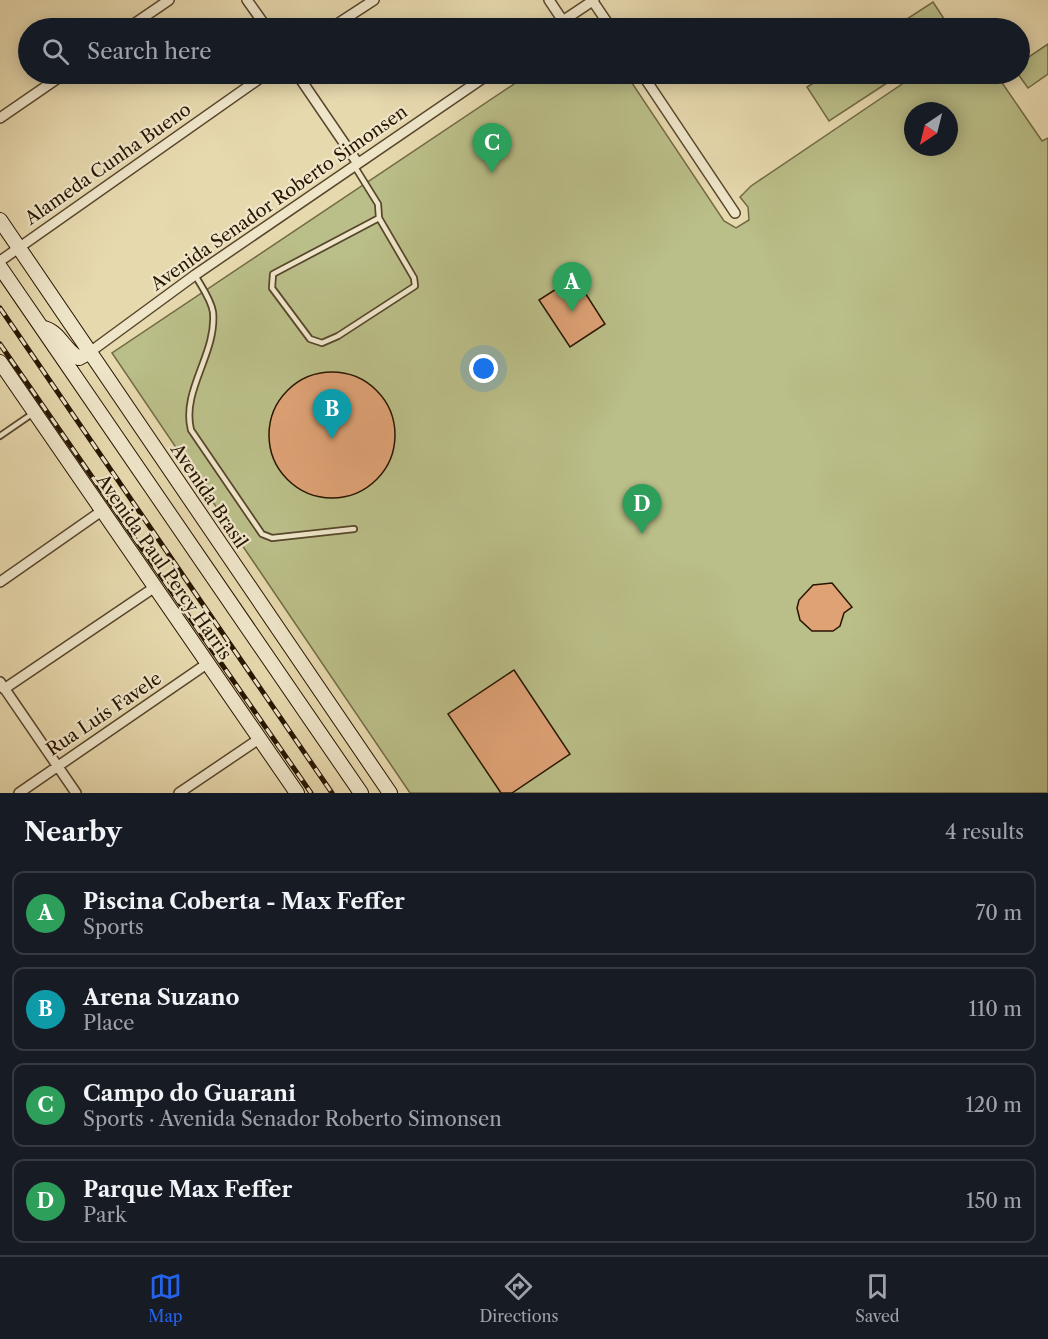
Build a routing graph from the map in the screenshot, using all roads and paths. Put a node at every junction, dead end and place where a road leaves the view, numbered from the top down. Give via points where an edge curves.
1 (169, 0) edge
2 (247, 0) edge
3 (374, 0) edge
4 (549, 0) edge
5 (593, 0) edge
6 (143, 18) edge
7 (260, 18) edge
8 (346, 18) edge
9 (561, 18) edge
10 (567, 18) edge
11 (605, 18) edge
12 (49, 84) edge
13 (252, 84) edge
14 (304, 84) edge
15 (474, 84) edge
16 (649, 84) edge
17 (0, 118) edge
18 (355, 163) junction
19 (735, 213) dead end
20 (379, 218) junction
21 (0, 220) edge
22 (18, 247) junction
23 (0, 261) edge
24 (0, 267) edge
25 (195, 275) junction
26 (42, 327) junction
27 (90, 352) junction
28 (0, 363) edge
29 (35, 412) junction
30 (0, 436) edge
31 (103, 510) junction
32 (354, 529) dead end
33 (0, 582) edge
34 (155, 586) junction
35 (281, 632) junction
36 (260, 643) junction
37 (299, 659) junction
38 (208, 663) junction
39 (276, 668) junction
40 (2, 686) edge
41 (259, 739) junction
42 (58, 766) junction
43 (19, 793) edge
44 (76, 793) edge
45 (179, 793) edge
46 (297, 793) edge
47 (361, 793) edge
48 (390, 793) edge

1 - 6 street
2 - 7 street
3 - 8 street
4 - 9 street
5 - 10 street
5 - 11 street
12 - 17 street
13 - 22 street, Alameda Cunha Bueno
14 - 18 street
15 - 18 street, Avenida Senador Roberto Simonsen
16 - 19 street
18 - 20 lane via 378,204
18 - 25 street, Avenida Senador Roberto Simonsen
20 - 20 lane via 273,274 272,288 310,339 322,343 338,336 415,286
21 - 22 main road, Avenida Brasil
22 - 23 street, Alameda Cunha Bueno
22 - 27 main road, Avenida Brasil
24 - 26 main road
25 - 27 street, Avenida Senador Roberto Simonsen
25 - 32 lane via 213,311 211,343 194,388 188,418 191,430 262,534 272,538
26 - 27 main road via 55,332 75,356
26 - 36 main road
27 - 35 main road, Avenida Brasil
28 - 29 main road, Avenida Paul Percy Harris
29 - 30 lane
29 - 31 main road, Avenida Paul Percy Harris
31 - 33 street
31 - 34 main road, Avenida Paul Percy Harris
34 - 38 main road, Avenida Paul Percy Harris
34 - 40 street
35 - 36 main road via 277,647
35 - 37 main road, Avenida Brasil
36 - 39 main road
37 - 39 main road via 284,652
37 - 48 main road, Avenida Brasil
38 - 41 main road, Avenida Paul Percy Harris
38 - 42 street, Rua Luís Favele
39 - 47 main road
40 - 42 street
41 - 45 street
41 - 46 main road, Avenida Paul Percy Harris
42 - 43 street, Rua Luís Favele
42 - 44 street

